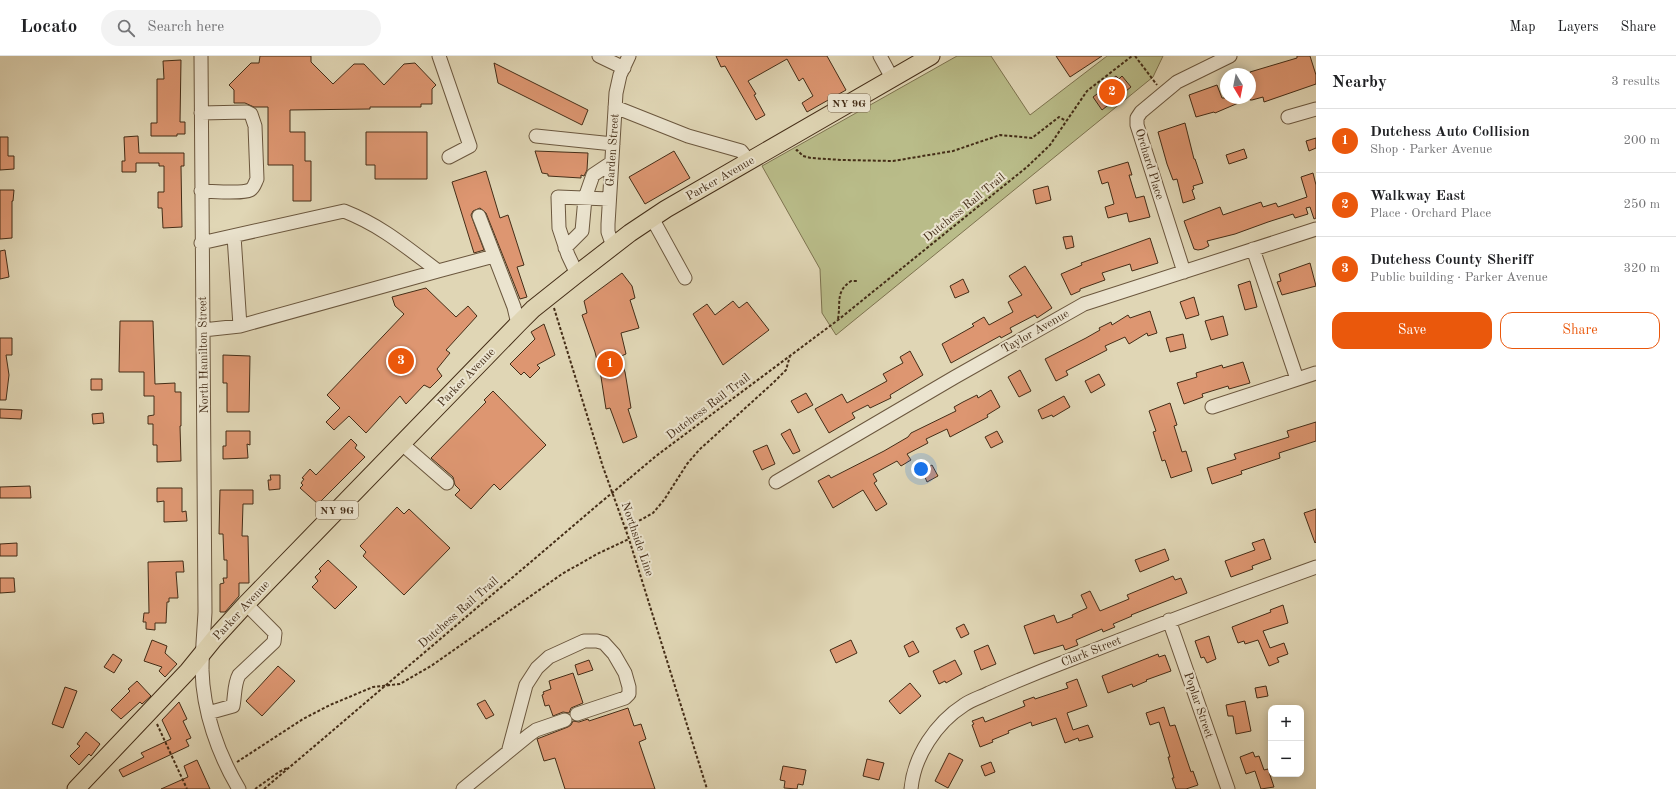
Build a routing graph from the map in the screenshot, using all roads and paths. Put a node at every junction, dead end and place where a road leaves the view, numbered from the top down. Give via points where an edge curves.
1 (201, 56) edge
2 (439, 56) edge
3 (599, 56) edge
4 (880, 56) edge
5 (931, 56) edge
6 (1133, 56) edge
7 (1230, 56) edge
8 (626, 62) edge
9 (892, 78) junction
10 (1157, 86) dead end
11 (615, 106) junction
12 (1316, 109) edge
13 (201, 113) junction
14 (1288, 117) dead end
15 (1066, 121) junction
16 (536, 136) dead end
17 (613, 144) junction
18 (792, 153) dead end
19 (450, 157) dead end
20 (749, 161) junction
21 (611, 163) junction
22 (201, 191) junction
23 (585, 198) junction
24 (609, 198) junction
25 (479, 216) dead end
26 (652, 218) junction
27 (1316, 229) edge
28 (234, 236) junction
29 (201, 243) junction
30 (612, 246) junction
31 (565, 248) junction
32 (1253, 249) junction
33 (494, 256) junction
34 (438, 271) junction
35 (1184, 272) junction
36 (577, 274) junction
37 (686, 278) dead end
38 (857, 282) dead end
39 (550, 296) junction
40 (838, 320) junction
41 (518, 324) junction
42 (240, 326) junction
43 (202, 330) junction
44 (791, 355) junction
45 (1316, 373) edge
46 (1297, 379) junction
47 (1212, 407) dead end
48 (402, 443) junction
49 (776, 482) dead end
50 (447, 483) dead end
51 (626, 528) junction
52 (630, 539) junction
53 (1316, 567) edge
54 (246, 604) junction
55 (1169, 620) junction
56 (202, 655) junction
57 (387, 686) junction
58 (150, 711) junction
59 (208, 713) junction
60 (577, 714) dead end
61 (565, 720) dead end
62 (509, 750) junction
63 (290, 767) junction
64 (227, 768) junction
65 (256, 788) edge
66 (1225, 788) edge
67 (76, 789) edge
68 (188, 789) edge
69 (239, 789) edge
70 (264, 789) edge
71 (463, 789) edge
72 (707, 789) edge
73 (911, 789) edge

1 - 13 street, North Hamilton Street
2 - 19 street via 470,146
3 - 8 street
4 - 9 street
5 - 9 main road, Parker Avenue / NY 9G
6 - 10 path
6 - 15 path, Dutchess Rail Trail via 1087,91
7 - 35 street, Orchard Place via 1177,82 1140,112 1137,118 1140,136
8 - 11 street, Garden Street via 618,84
9 - 20 main road, Parker Avenue / NY 9G
11 - 17 street, Garden Street
11 - 20 street via 688,136 741,151
12 - 14 street
13 - 22 street, North Hamilton Street
13 - 22 street via 251,114 257,179 250,190
15 - 18 path via 1059,117 1032,138 1000,135 953,151 893,161 829,160 803,156 797,150
15 - 40 path, Dutchess Rail Trail via 1039,156
16 - 17 street
17 - 21 street, Garden Street
20 - 26 main road, Parker Avenue / NY 9G
21 - 23 street via 593,175
21 - 24 street, Garden Street
22 - 29 street, North Hamilton Street
23 - 24 street
23 - 31 street via 582,231
23 - 31 street via 558,197 559,228
24 - 30 street, Garden Street via 608,232
25 - 33 street
26 - 30 main road, Parker Avenue / NY 9G
26 - 37 street
27 - 32 street, Taylor Avenue
28 - 29 street
28 - 34 street via 344,212 362,218 388,233
28 - 42 street
29 - 43 street, North Hamilton Street
30 - 36 main road, Parker Avenue / NY 9G
31 - 36 street
32 - 35 street, Taylor Avenue
32 - 46 street
33 - 34 street
33 - 41 street
34 - 42 street
35 - 49 street, Taylor Avenue via 1084,304
36 - 39 main road, Parker Avenue / NY 9G
38 - 40 path via 851,281 840,291
39 - 41 main road, Parker Avenue / NY 9G
39 - 51 path, Northside Line via 603,467
40 - 44 path, Dutchess Rail Trail
41 - 48 main road, Parker Avenue / NY 9G
42 - 43 street
43 - 56 street, North Hamilton Street via 205,612
44 - 51 path via 786,370 699,450 653,513
44 - 57 path, Dutchess Rail Trail, bridge via 656,456
45 - 46 street
46 - 47 street
48 - 50 street
48 - 54 main road, Parker Avenue / NY 9G
51 - 52 path, Northside Line
52 - 57 path via 562,574 431,666 400,684
52 - 72 path, Northside Line
53 - 55 street, Clark Street
54 - 56 main road, Parker Avenue / NY 9G
54 - 59 street via 275,633 274,642 239,675 233,706
55 - 66 street, Poplar Street
55 - 73 street, Clark Street via 964,704 945,720 922,751
56 - 58 main road, Parker Avenue / NY 9G
56 - 59 street, North Hamilton Street via 203,689
57 - 63 path, Dutchess Rail Trail
57 - 64 path via 373,687 315,712
58 - 67 main road, Parker Avenue / NY 9G
58 - 68 path
59 - 64 street, North Hamilton Street
60 - 62 street via 625,698 629,694 625,673 614,654 598,640 584,641 549,657 537,668 526,685
61 - 62 street via 536,730
62 - 71 street
63 - 65 path, Dutchess Rail Trail
63 - 70 path, Dutchess Rail Trail
64 - 69 street, North Hamilton Street

